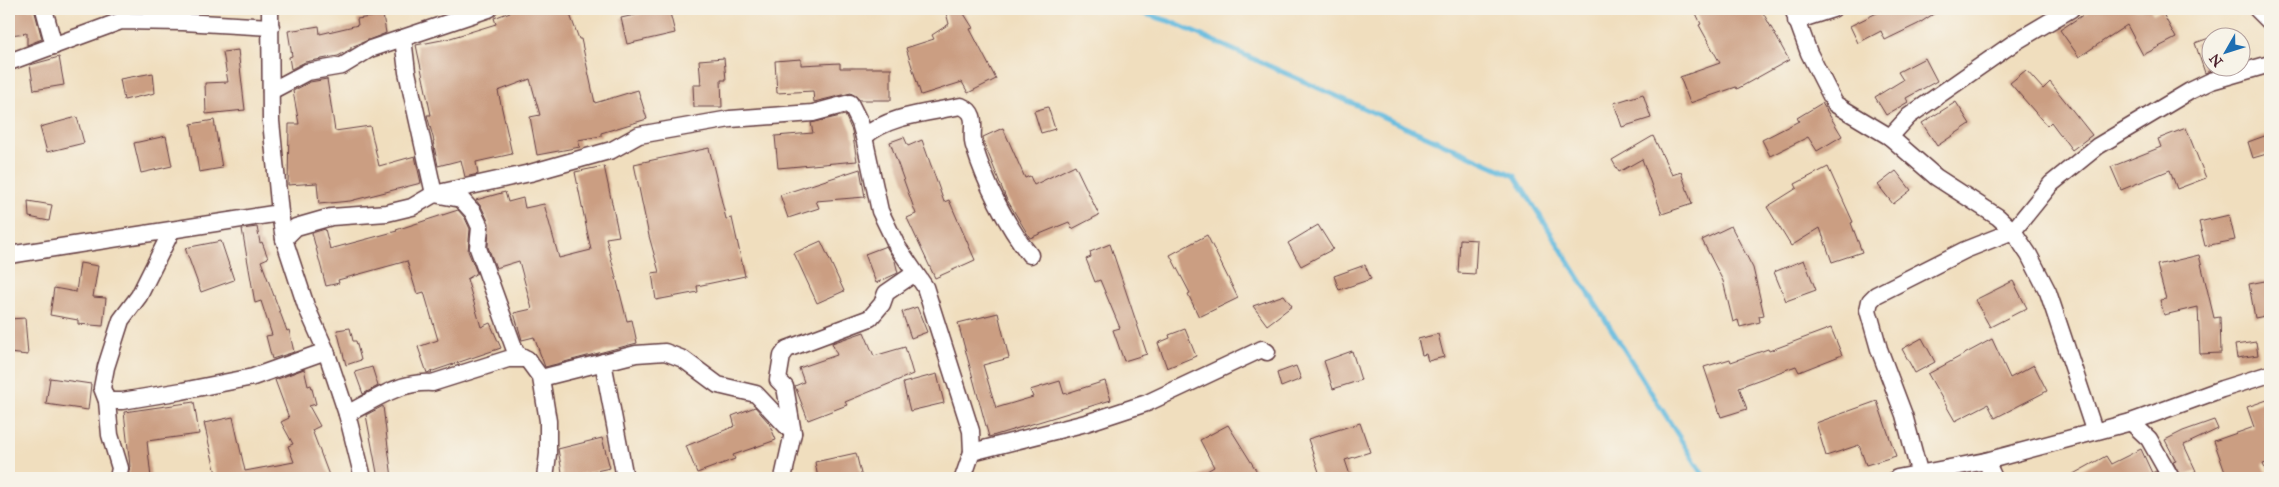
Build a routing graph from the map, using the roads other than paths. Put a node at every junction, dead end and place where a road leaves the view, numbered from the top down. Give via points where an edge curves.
1 (44, 9) edge
2 (270, 9) edge
3 (489, 9) edge
4 (1833, 9) edge
5 (2070, 9) edge
6 (2257, 9) edge
7 (1794, 15) edge
8 (2270, 22) edge
9 (271, 27) junction
10 (403, 38) junction
11 (54, 46) junction
12 (9, 62) edge
13 (2270, 64) edge
14 (271, 91) junction
15 (864, 137) junction
16 (1890, 137) junction
17 (434, 194) junction
18 (280, 212) junction
19 (172, 230) junction
20 (2012, 231) junction
21 (284, 239) junction
22 (9, 255) edge
23 (1030, 255) dead end
24 (915, 273) junction
25 (326, 351) junction
26 (1267, 352) dead end
27 (527, 359) junction
28 (603, 362) junction
29 (2270, 374) edge
30 (541, 378) junction
31 (107, 401) junction
32 (347, 414) junction
33 (2131, 422) junction
34 (2094, 430) junction
35 (793, 434) junction
36 (972, 452) junction
37 (1986, 461) junction
38 (1920, 475) junction
39 (118, 478) edge
40 (363, 478) edge
41 (545, 478) edge
42 (625, 478) edge
43 (783, 478) edge
44 (959, 478) edge
45 (964, 478) edge
46 (1897, 478) edge
47 (1994, 478) edge
48 (2171, 478) edge

1 - 11 street
2 - 9 street
3 - 10 street
4 - 7 street
5 - 16 street via 2015,42 1909,116
6 - 8 street
7 - 16 street via 1808,53 1835,104
9 - 11 street via 121,21
9 - 14 street
10 - 14 street via 370,49 342,66 307,72
10 - 17 street via 406,72
11 - 12 street
13 - 20 street via 2211,81 2098,146 2051,184
14 - 18 street
15 - 17 street via 850,103 813,113 730,119 639,135 612,150 530,174
15 - 23 street via 888,122 960,106 968,109 981,167 1016,236
15 - 24 street via 880,211
16 - 20 street via 1936,177 1998,217
17 - 21 street via 412,207 386,213 332,216 296,227
17 - 27 street via 460,199 473,212 480,227 478,248 516,353
18 - 19 street
18 - 21 street
19 - 22 street
19 - 31 street via 139,296 121,320 102,388
20 - 34 street via 2048,292
20 - 38 street via 1965,250 1870,301 1868,310 1879,349 1904,415
21 - 25 street via 306,306
24 - 35 street via 886,293 882,304 870,318 787,349 782,356 778,380 785,387
24 - 36 street via 925,287 970,431
25 - 31 street via 252,377
25 - 32 street
26 - 36 street via 1262,349 1147,402 1077,426
27 - 30 street
27 - 32 street via 508,358 432,383 397,387
28 - 30 street
28 - 35 street via 636,354 665,352 683,359 718,385 756,394
28 - 42 street
29 - 33 street
30 - 41 street via 548,421
31 - 39 street via 110,435 120,468
32 - 40 street
33 - 34 street
33 - 48 street via 2149,439
34 - 37 street
35 - 43 street
36 - 45 street
37 - 38 street
37 - 47 street
38 - 46 street
44 - 45 street

